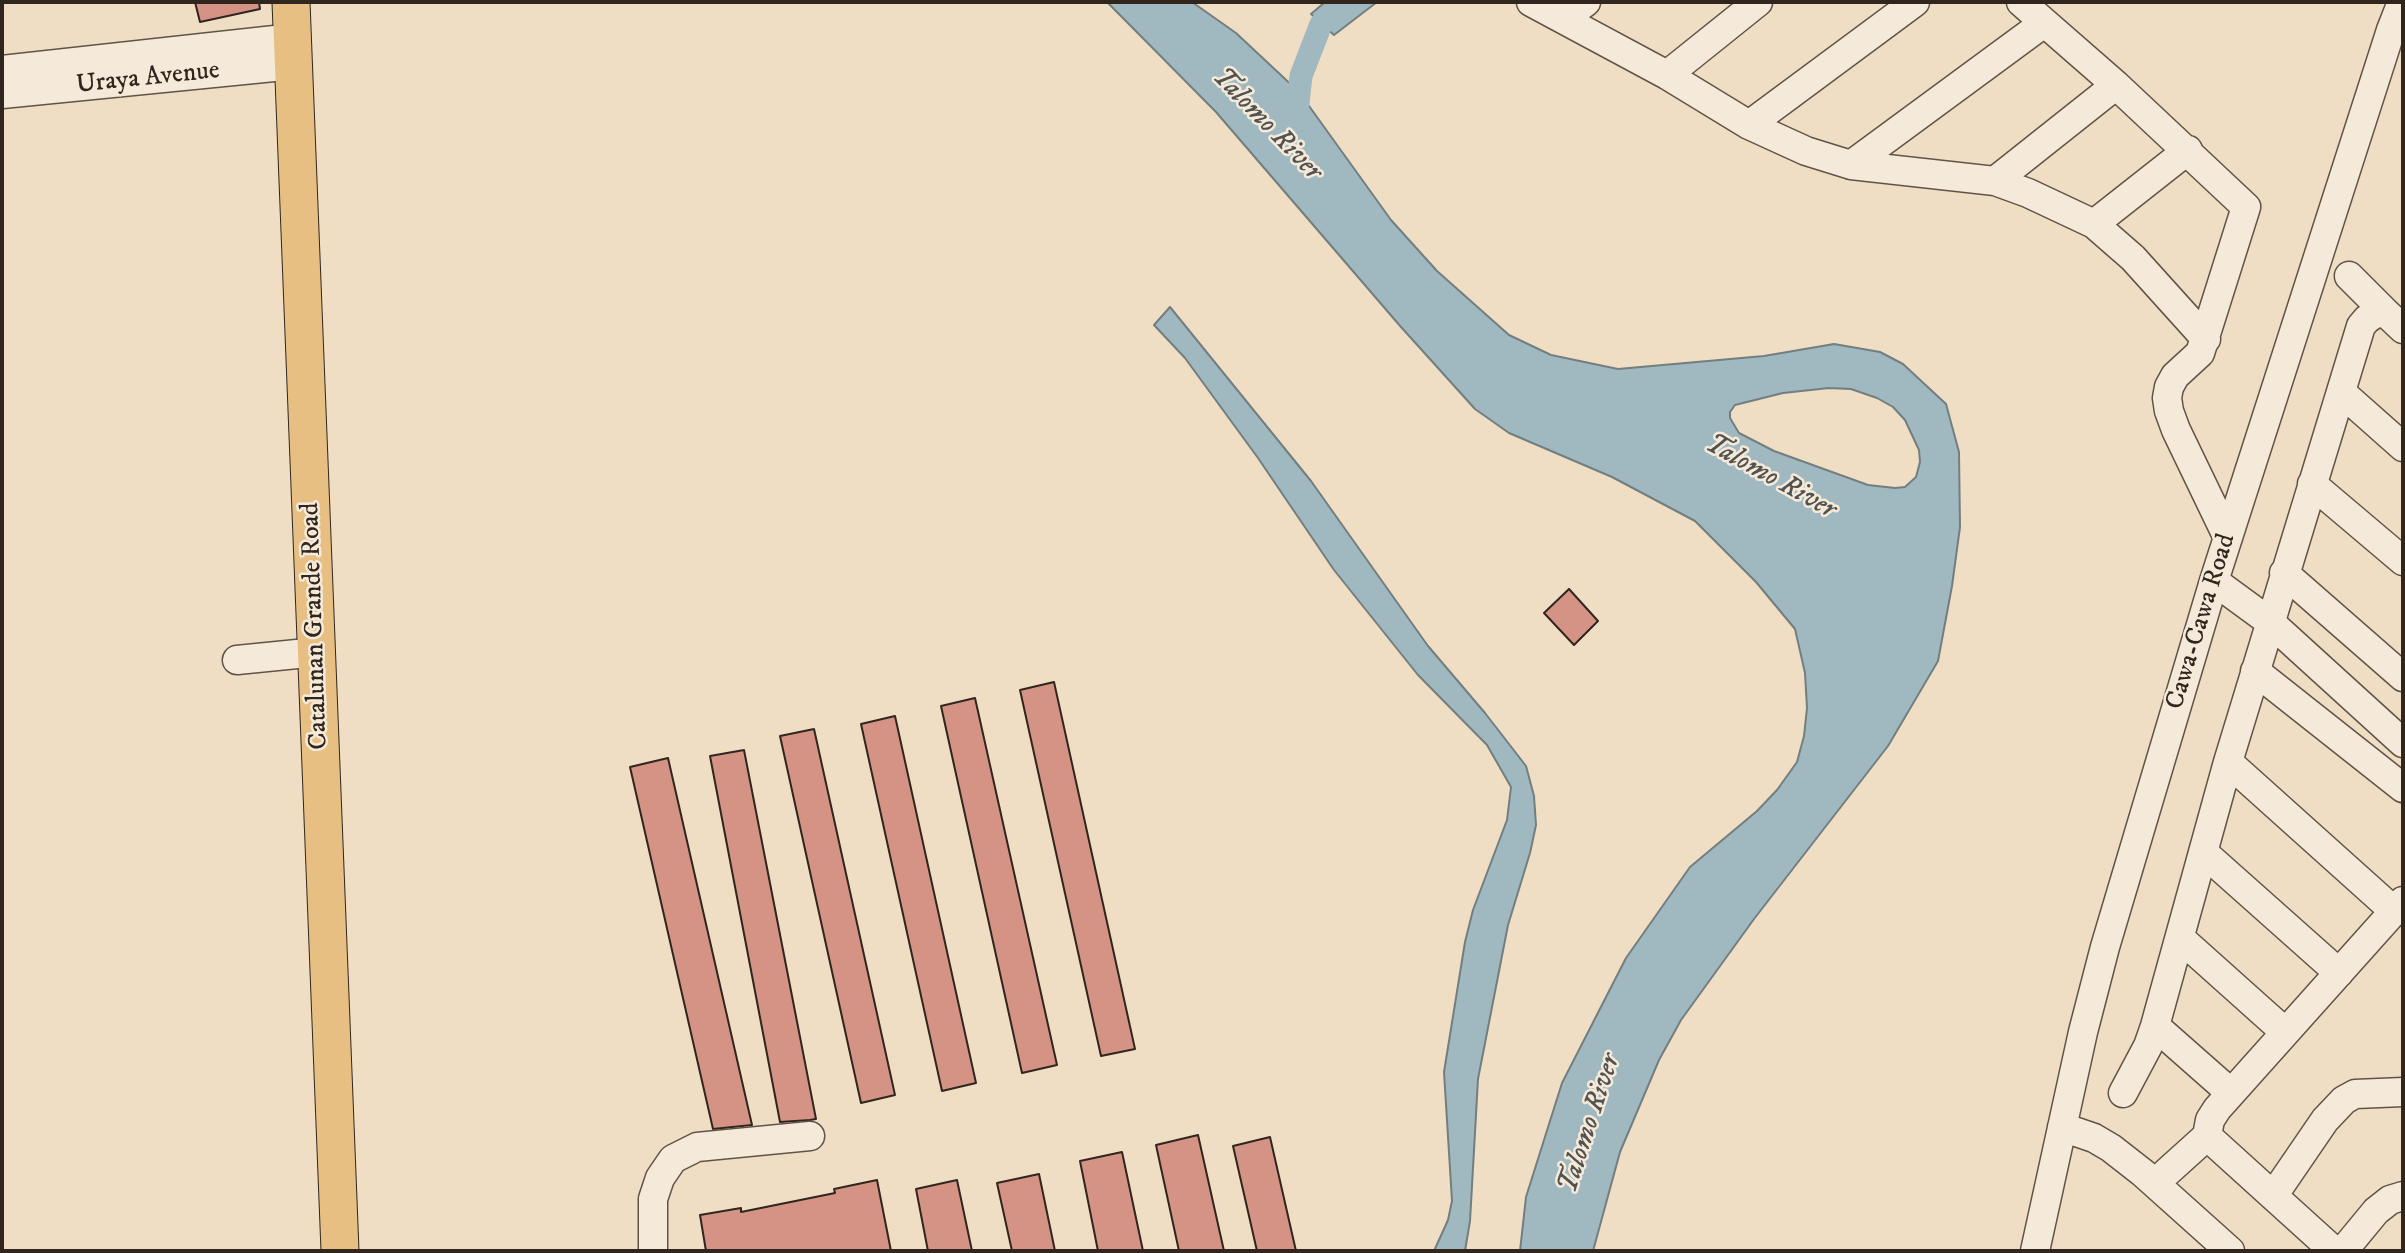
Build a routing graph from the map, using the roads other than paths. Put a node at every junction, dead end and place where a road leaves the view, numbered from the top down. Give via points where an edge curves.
1 (291, 2) edge
2 (1531, 2) edge
3 (1586, 2) edge
4 (1758, 2) edge
5 (1916, 2) edge
6 (2021, 2) edge
7 (2402, 2) edge
8 (1563, 19) junction
9 (2044, 23) junction
10 (293, 52) junction
11 (2, 70) edge
12 (1667, 75) junction
13 (61, 76) junction
14 (2116, 85) junction
15 (2, 94) edge
16 (1749, 125) junction
17 (2188, 150) junction
18 (1851, 165) junction
19 (1995, 181) junction
20 (2094, 224) junction
21 (2349, 276) dead end
22 (2388, 319) edge
23 (2206, 339) junction
24 (2341, 392) junction
25 (2403, 447) edge
26 (2312, 484) junction
27 (2228, 538) junction
28 (2403, 561) edge
29 (2284, 573) junction
30 (2214, 582) junction
31 (2270, 622) junction
32 (317, 652) junction
33 (237, 660) dead end
34 (2255, 671) junction
35 (2403, 677) edge
36 (2403, 743) edge
37 (2228, 762) junction
38 (2403, 788) edge
39 (2203, 852) junction
40 (2399, 906) edge
41 (2180, 938) junction
42 (2339, 973) junction
43 (2155, 1026) junction
44 (2285, 1032) junction
45 (2403, 1091) edge
46 (2123, 1093) dead end
47 (2231, 1093) junction
48 (2062, 1127) junction
49 (810, 1136) dead end
50 (2207, 1136) junction
51 (2166, 1173) dead end
52 (2273, 1196) junction
53 (2403, 1196) edge
54 (340, 1251) edge
55 (653, 1251) edge
56 (2035, 1251) edge
57 (2230, 1251) edge
58 (2334, 1251) edge
59 (2343, 1251) edge

1 - 10 main road, Catalunan Grande Road
2 - 8 street
3 - 8 street
4 - 12 street
5 - 16 street
6 - 9 street
7 - 27 street, Cawa-Cawa Road
8 - 12 street
9 - 14 street
9 - 18 street
10 - 13 street, Uraya Avenue
10 - 32 main road, Catalunan Grande Road
11 - 13 street, Uraya Avenue
12 - 16 street
13 - 15 street, Uraya Avenue
14 - 17 street
14 - 19 street
16 - 18 street
17 - 20 street
17 - 23 street via 2246,207
18 - 19 street
19 - 20 street
20 - 23 street via 2133,258
21 - 22 street
22 - 24 street via 2367,319 2361,326
23 - 27 street via 2200,353 2175,376 2167,398 2176,430
24 - 25 street
24 - 26 street
26 - 28 street
26 - 29 street
27 - 30 street, Cawa-Cawa Road
29 - 31 street
29 - 35 street
30 - 31 street
30 - 48 street, Cawa-Cawa Road via 2105,947
31 - 34 street
31 - 36 street
32 - 33 street
32 - 54 main road, Catalunan Grande Road
34 - 37 street
34 - 38 street
37 - 39 street
37 - 40 street
39 - 41 street
39 - 42 street
40 - 42 street
41 - 43 street
41 - 44 street
42 - 44 street
43 - 46 street
43 - 47 street
44 - 47 street
45 - 52 street via 2355,1094 2344,1100
47 - 50 street via 2210,1120
48 - 56 street, Cawa-Cawa Road
48 - 57 street via 2111,1148
49 - 55 street via 697,1147 673,1159 653,1199
50 - 51 street
50 - 52 street
52 - 58 street
53 - 59 street via 2376,1211

